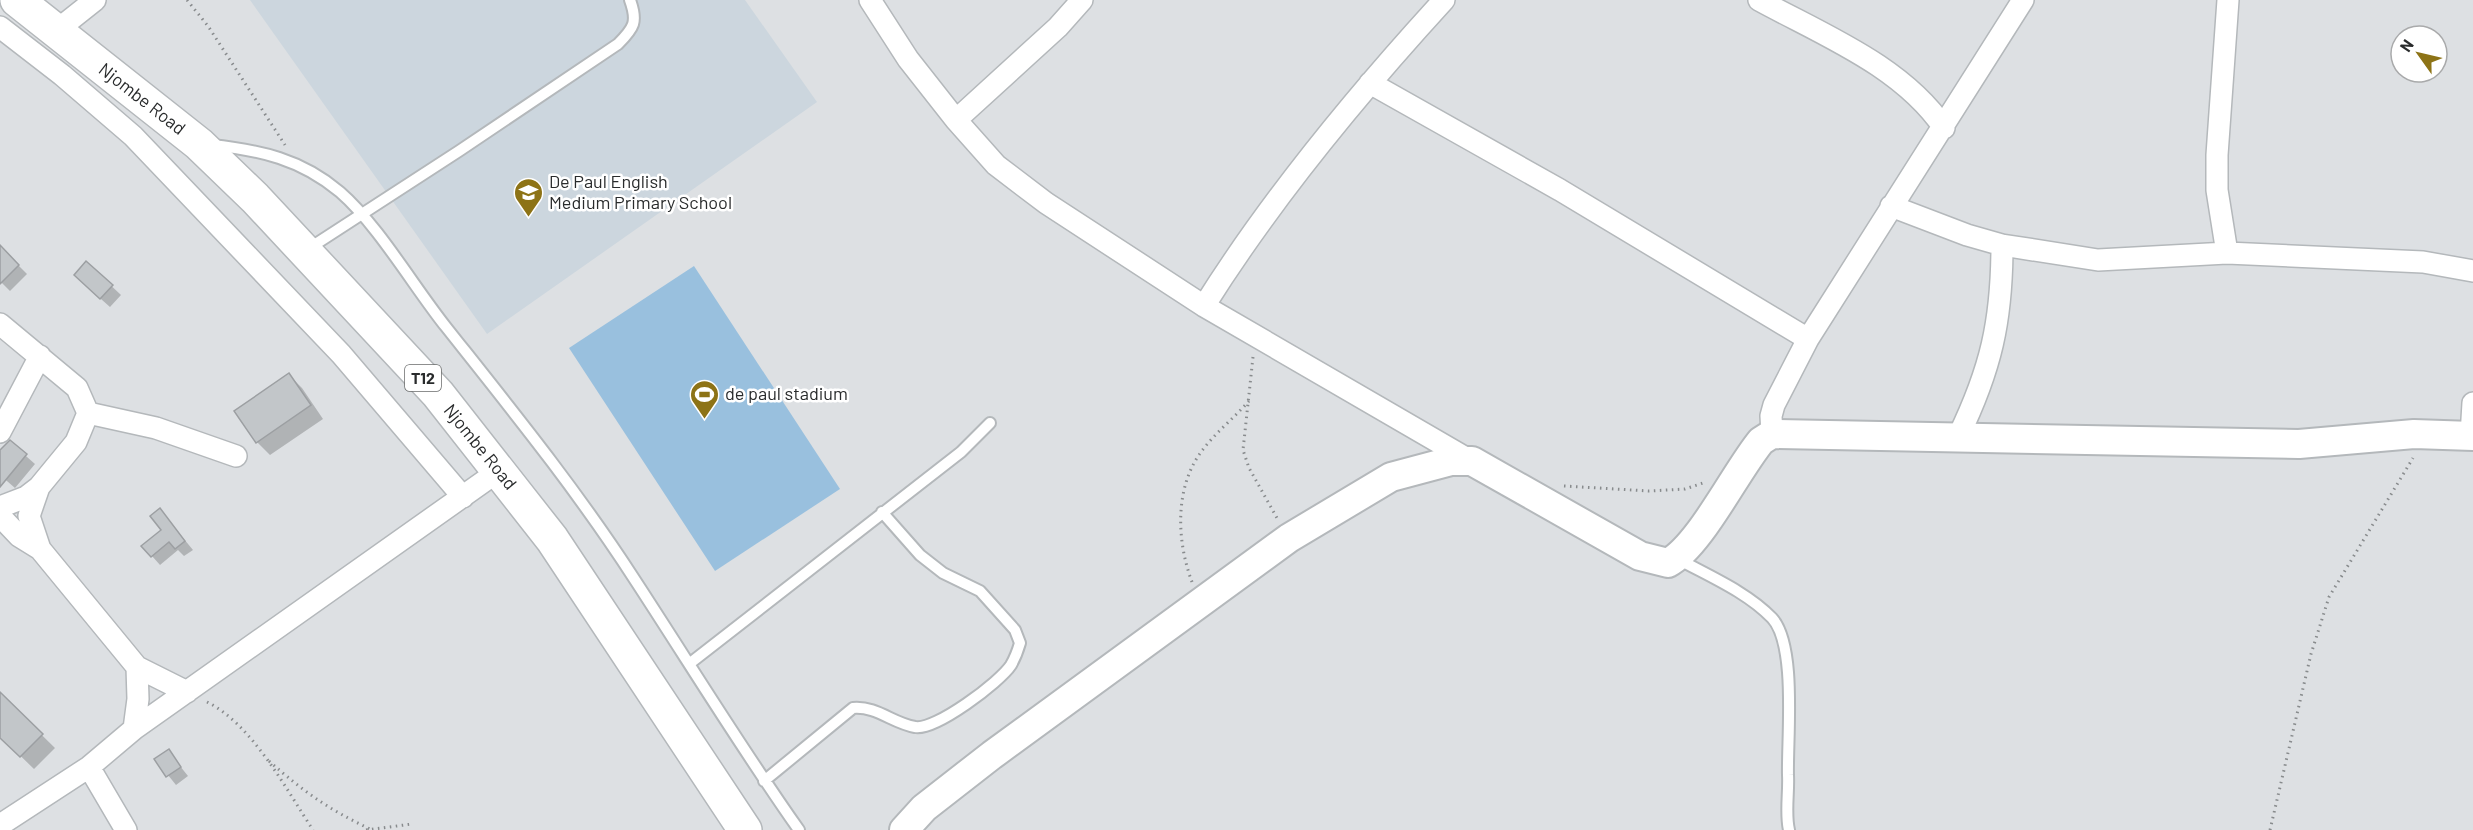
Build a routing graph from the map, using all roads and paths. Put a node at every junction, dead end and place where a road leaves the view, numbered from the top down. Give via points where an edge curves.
1 (17, 0) edge
2 (95, 0) edge
3 (187, 0) edge
4 (630, 0) edge
5 (870, 0) edge
6 (1082, 0) edge
7 (1444, 0) edge
8 (1760, 0) edge
9 (2023, 0) edge
10 (2228, 0) edge
11 (0, 27) edge
12 (56, 31) junction
13 (1370, 83) junction
14 (956, 120) junction
15 (1944, 128) junction
16 (199, 144) junction
17 (298, 164) junction
18 (1891, 206) junction
19 (362, 215) junction
20 (2002, 245) junction
21 (304, 251) junction
22 (2227, 253) junction
23 (2473, 271) edge
24 (1204, 306) junction
25 (0, 324) edge
26 (1253, 335) junction
27 (1808, 339) junction
28 (40, 356) junction
29 (1249, 401) junction
30 (2473, 403) edge
31 (88, 413) junction
32 (990, 423) dead end
33 (0, 432) edge
34 (1772, 434) junction
35 (2427, 435) junction
36 (2472, 436) edge
37 (1958, 437) junction
38 (236, 456) dead end
39 (1472, 461) junction
40 (500, 470) junction
41 (1734, 478) junction
42 (39, 487) junction
43 (1522, 488) junction
44 (463, 497) junction
45 (0, 507) edge
46 (882, 512) junction
47 (0, 516) edge
48 (1289, 538) junction
49 (40, 549) junction
50 (1677, 558) junction
51 (1193, 608) junction
52 (689, 664) junction
53 (137, 667) junction
54 (186, 692) junction
55 (134, 729) junction
56 (264, 756) junction
57 (89, 767) junction
58 (764, 781) junction
59 (412, 824) dead end
60 (0, 825) edge
61 (126, 830) edge
62 (313, 830) edge
63 (368, 830) edge
64 (745, 830) edge
65 (799, 830) edge
66 (904, 830) edge
67 (1790, 830) edge
68 (2271, 830) edge

1 - 12 highway, Njombe Road / T12
2 - 12 street
3 - 17 path
4 - 19 lane via 636,15 631,31 618,44
5 - 14 street via 908,59
6 - 14 street
7 - 13 street
8 - 15 street via 1889,73 1921,98
9 - 15 street
10 - 22 street via 2217,155 2217,190
11 - 44 street via 134,136 341,354
12 - 16 highway, Njombe Road / T12
13 - 24 street via 1254,230
13 - 27 street via 1560,189
14 - 24 street via 996,165 1046,203
15 - 18 street
16 - 17 lane via 251,149
16 - 21 highway, Njombe Road / T12
17 - 19 lane via 340,193
18 - 20 street via 1967,236
18 - 27 street
19 - 21 lane
19 - 52 lane via 542,448
20 - 22 street via 2098,260
20 - 37 street via 1995,342 1980,390
21 - 40 highway, Njombe Road / T12 via 438,394
22 - 23 street via 2423,262
24 - 26 street
25 - 28 street
26 - 29 path
26 - 39 street
27 - 34 street via 1774,405
28 - 31 street via 77,388
28 - 33 street
29 - 48 path via 1243,450 1249,468
29 - 51 path via 1201,452 1187,483 1179,539 1192,582
30 - 36 street
31 - 38 street via 156,428
31 - 42 street via 76,442
32 - 46 lane via 961,452
34 - 37 street
34 - 41 street via 1761,441
35 - 36 street
35 - 37 street via 2299,444
35 - 68 path via 2329,597 2311,654
39 - 43 street
39 - 48 street via 1451,461 1391,477
40 - 44 street
40 - 64 highway, Njombe Road / T12 via 552,539
41 - 43 path via 1685,489 1650,491
41 - 50 street via 1711,516
42 - 45 street via 26,498
42 - 49 street via 29,516
43 - 50 street via 1640,556 1668,563
44 - 54 street
46 - 52 lane
46 - 58 lane via 920,555 943,573 980,591 1008,622 1020,643 1012,664 998,680 934,724 917,728 865,707 853,708
47 - 49 street via 18,536
48 - 51 street
49 - 53 street
50 - 67 lane via 1734,590 1771,617 1779,628 1786,659 1789,712
51 - 66 street via 992,755 924,808
52 - 58 lane
53 - 54 street
53 - 55 street
54 - 55 street
54 - 56 path via 229,716
55 - 57 street
56 - 62 path
56 - 63 path via 303,792
57 - 60 street
57 - 61 street
58 - 65 lane
59 - 63 path

